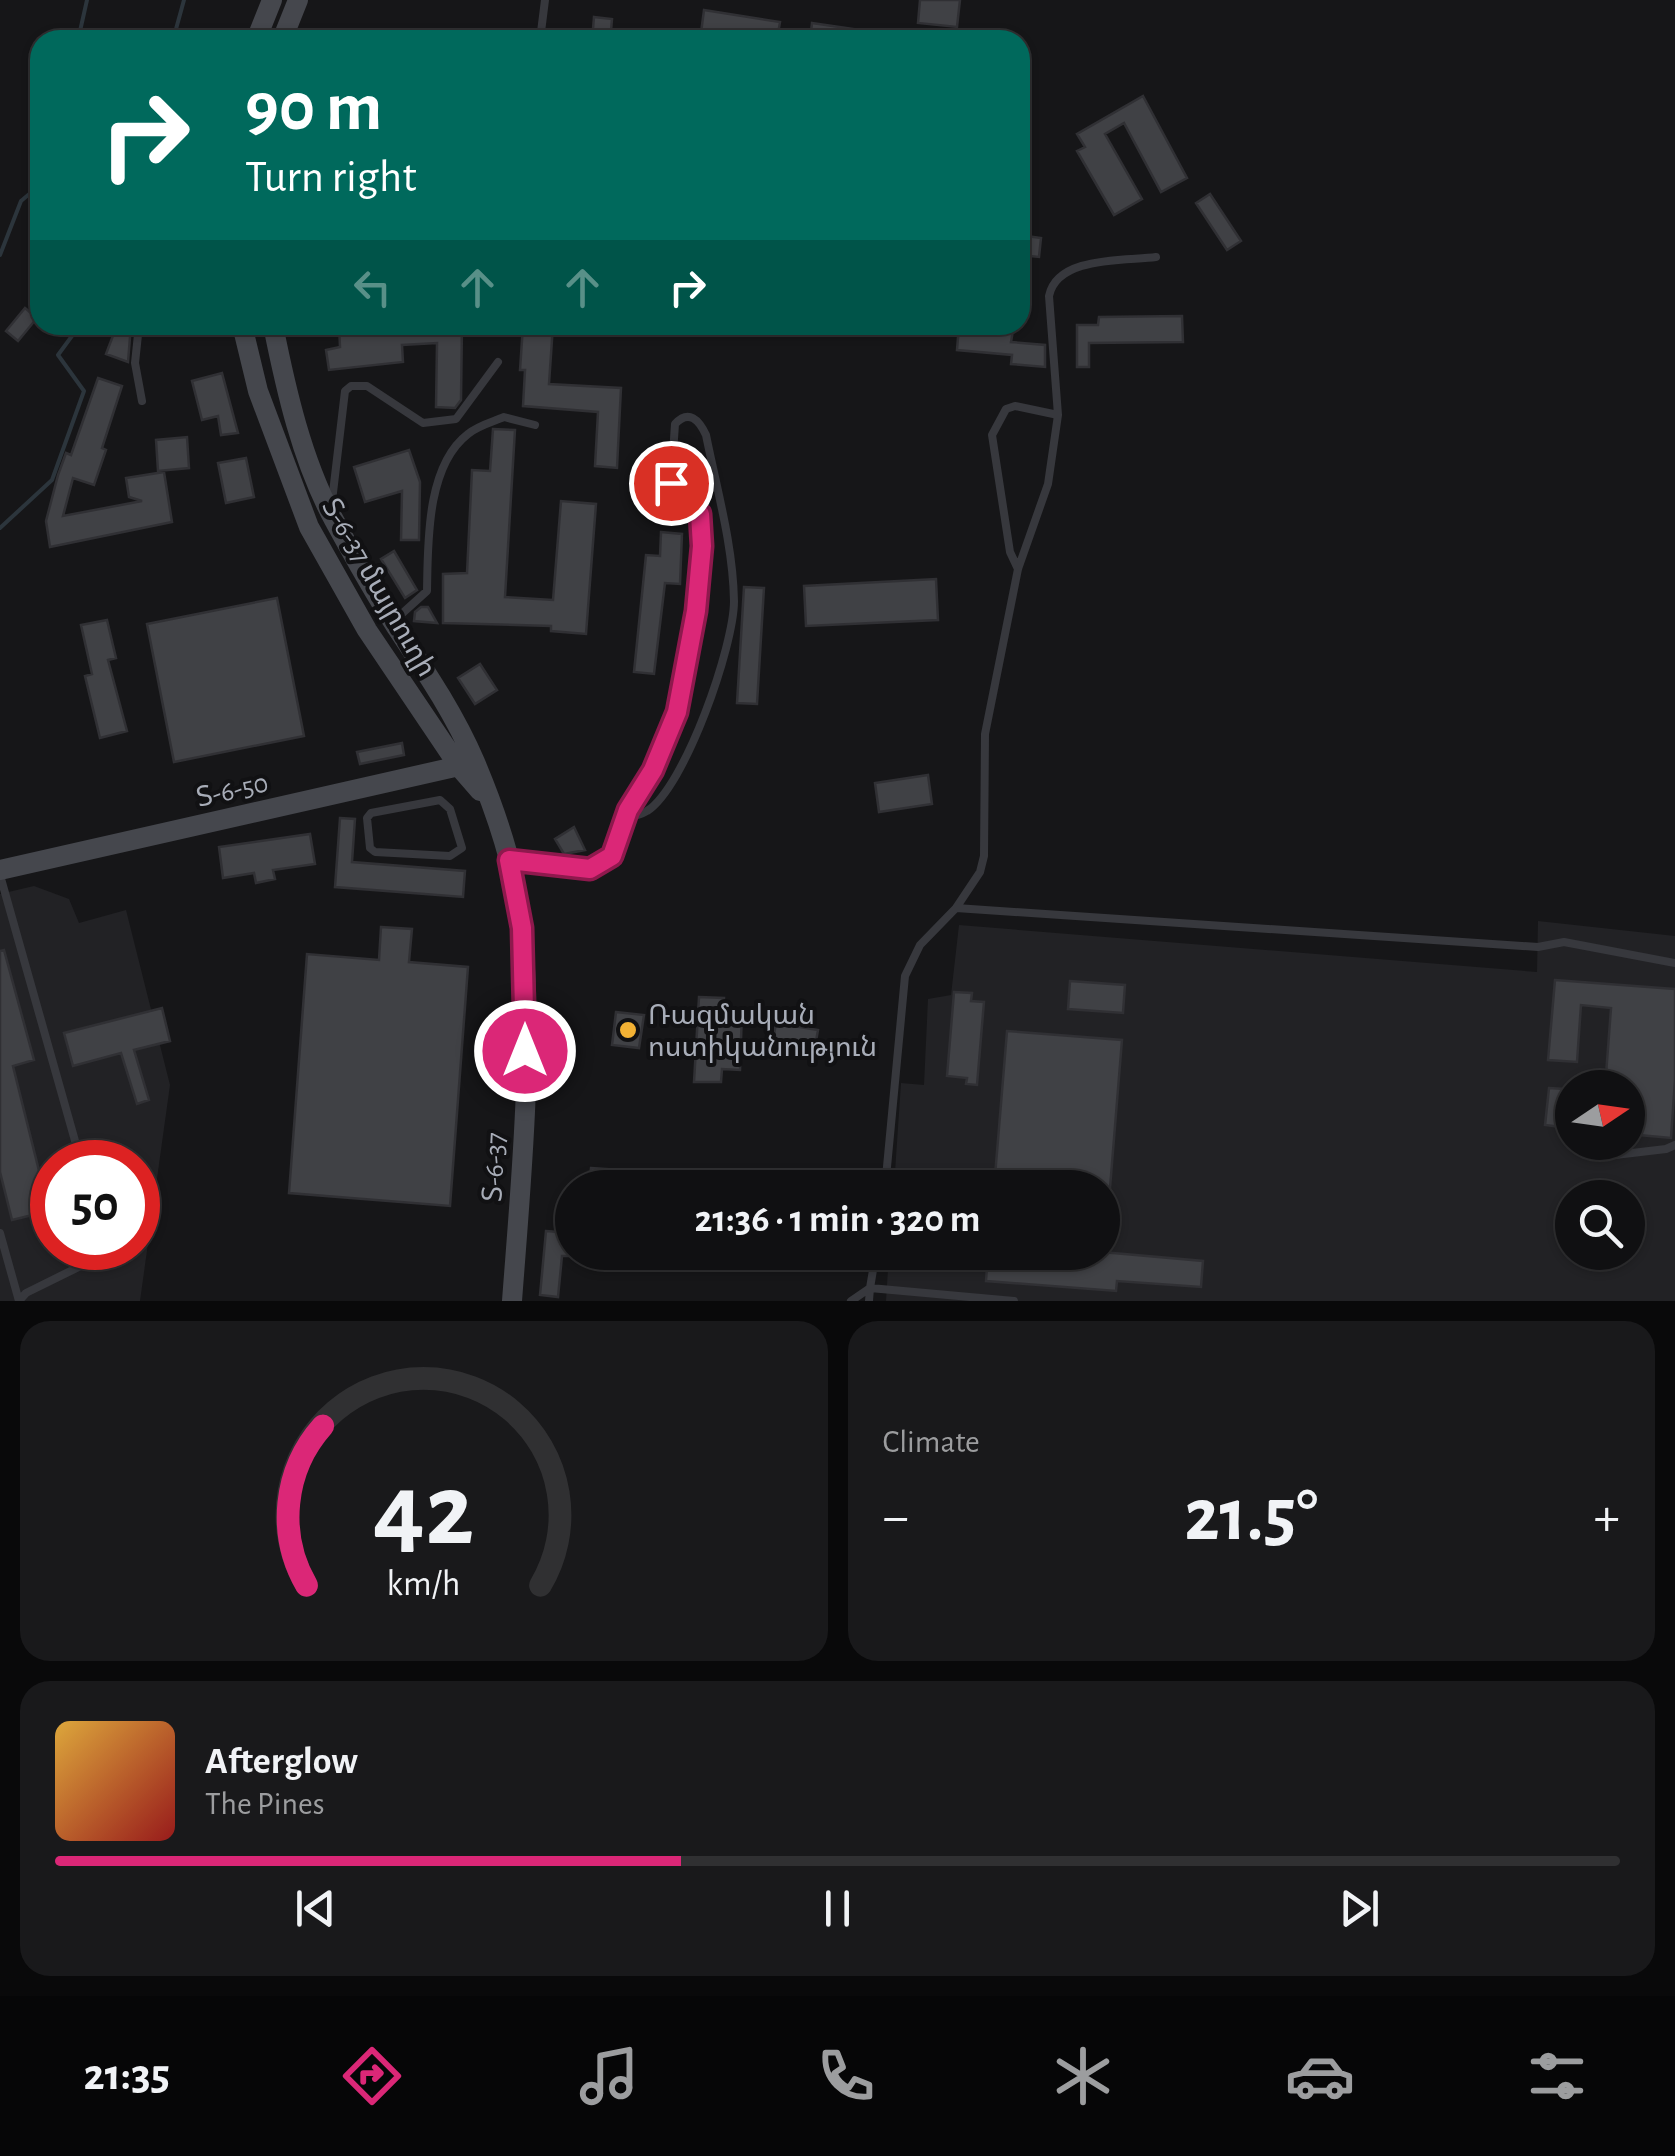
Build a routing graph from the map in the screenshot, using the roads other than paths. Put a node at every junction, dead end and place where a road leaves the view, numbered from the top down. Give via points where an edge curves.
1 (272, 0) edge
2 (298, 0) edge
3 (546, 0) edge
4 (260, 30) edge
5 (286, 30) edge
6 (542, 30) edge
7 (1156, 257) dead end
8 (137, 335) edge
9 (244, 335) edge
10 (274, 335) edge
11 (498, 362) dead end
12 (142, 400) dead end
13 (1058, 416) junction
14 (534, 425) dead end
15 (332, 515) junction
16 (309, 526) junction
17 (1018, 569) junction
18 (392, 622) junction
19 (467, 765) junction
20 (402, 779) junction
21 (488, 800) joint
22 (407, 805) junction
23 (626, 818) junction
24 (509, 860) junction
25 (0, 872) edge
26 (956, 908) junction
27 (1675, 963) edge
28 (75, 1140) edge
29 (1675, 1145) edge
30 (1645, 1151) edge
31 (887, 1170) edge
32 (0, 1233) edge
33 (69, 1270) edge
34 (873, 1270) edge
35 (870, 1288) junction
36 (966, 1299) edge
37 (19, 1301) edge
38 (512, 1301) edge
39 (851, 1301) edge
40 (869, 1301) edge
41 (1014, 1301) edge

1 - 4 main road
2 - 5 main road
3 - 6 lane
7 - 13 lane via 1086,265 1052,283
8 - 12 lane
9 - 16 main road, Տ-6-37 մայրուղի / Տ-6-37 via 258,391
10 - 15 main road, Տ-6-37 մայրուղի / Տ-6-37 via 285,386
11 - 15 lane via 456,419 424,422 367,386 351,386 345,392
13 - 17 lane via 1048,484
13 - 17 lane via 1015,406 1006,409 992,435
14 - 18 lane via 504,416 467,434 442,467 429,528 427,591
15 - 16 main road
15 - 18 main road, Տ-6-37 մայրուղի / Տ-6-37
16 - 19 main road, Տ-6-37 մայրուղի / Տ-6-37 via 367,630
17 - 26 lane via 984,734 984,856
18 - 19 main road, Տ-6-37 մայրուղի / Տ-6-37 via 430,676
19 - 20 main road, Տ-6-50 / Տ-6-50
19 - 21 main road, Տ-6-37 մայրուղի / Տ-6-37
20 - 22 lane
20 - 25 main road, Տ-6-50 / Տ-6-50
21 - 24 main road, Տ-6-37 / Տ-6-37
22 - 22 lane via 446,804 462,848 458,853 374,852 367,818
23 - 23 lane via 677,712 696,611 702,519 671,483 673,434 686,416 706,435 734,607 721,670 681,769 647,811
23 - 24 lane via 612,856 590,869
24 - 38 main road, Տ-6-37 / Տ-6-37 via 522,928 526,1018
25 - 28 lane
26 - 27 lane via 1538,947 1564,942
26 - 31 lane via 920,945 905,976
29 - 30 lane
32 - 37 lane
33 - 37 lane
34 - 35 lane
35 - 36 lane
35 - 39 lane
35 - 40 lane
36 - 41 lane

